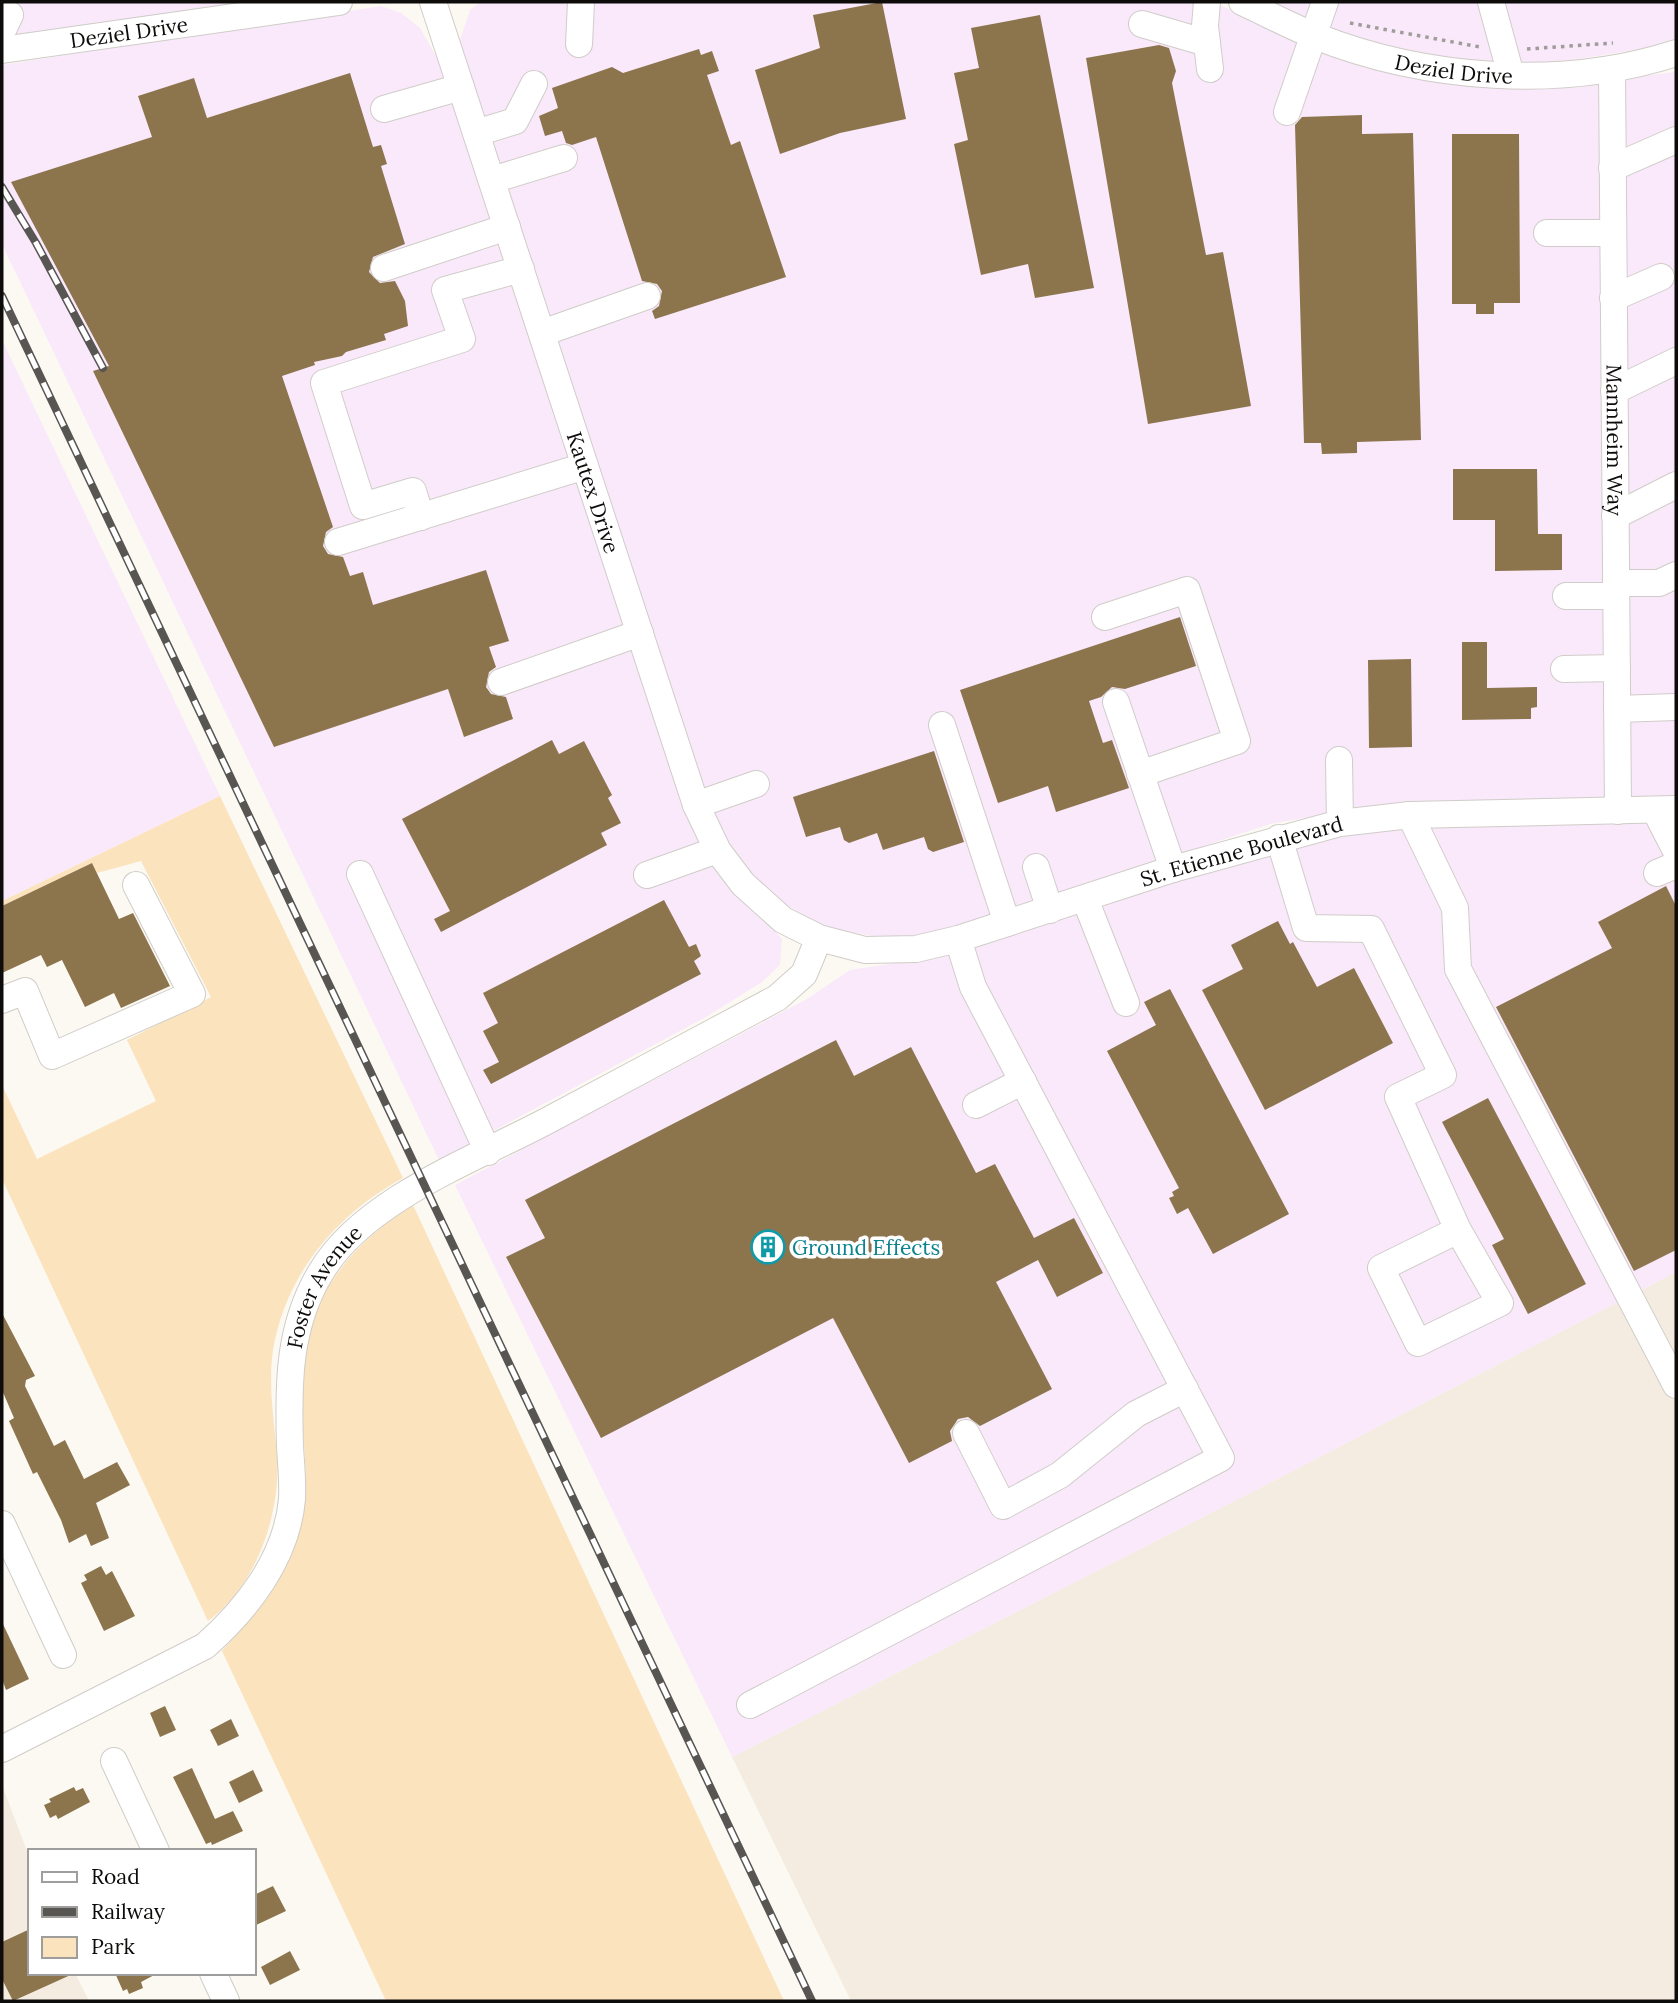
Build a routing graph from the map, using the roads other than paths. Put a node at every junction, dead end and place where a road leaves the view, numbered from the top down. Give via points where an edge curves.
1 (340, 2) edge
2 (433, 2) edge
3 (582, 2) edge
4 (1207, 2) edge
5 (1242, 2) edge
6 (1492, 2) edge
7 (227, 10) edge
8 (1333, 11) edge
9 (1142, 24) dead end
10 (1315, 36) junction
11 (1207, 43) junction
12 (579, 44) dead end
13 (2, 50) edge
14 (1676, 53) edge
15 (1210, 69) dead end
16 (1612, 69) junction
17 (1511, 75) junction
18 (534, 84) dead end
19 (461, 87) junction
20 (384, 109) dead end
21 (1287, 112) dead end
22 (476, 133) junction
23 (1676, 140) edge
24 (564, 158) dead end
25 (1612, 168) junction
26 (492, 180) junction
27 (507, 227) junction
28 (1546, 233) dead end
29 (1613, 233) junction
30 (384, 268) dead end
31 (521, 269) junction
32 (1661, 277) dead end
33 (647, 296) dead end
34 (1613, 298) junction
35 (542, 333) junction
36 (1676, 361) edge
37 (1614, 391) junction
38 (585, 467) junction
39 (1676, 485) edge
40 (1615, 516) junction
41 (421, 517) junction
42 (338, 542) dead end
43 (1676, 575) edge
44 (1616, 590) junction
45 (1566, 596) dead end
46 (1105, 617) dead end
47 (640, 633) junction
48 (1616, 668) junction
49 (1564, 669) dead end
50 (501, 682) dead end
51 (1116, 702) dead end
52 (1676, 707) edge
53 (1617, 709) junction
54 (942, 725) dead end
55 (1339, 760) dead end
56 (1140, 774) junction
57 (756, 784) dead end
58 (696, 805) junction
59 (1666, 810) edge
60 (1618, 811) junction
61 (1409, 815) junction
62 (1339, 823) junction
63 (1279, 838) junction
64 (717, 850) junction
65 (1676, 851) edge
66 (1036, 867) dead end
67 (1173, 869) junction
68 (360, 874) dead end
69 (647, 875) dead end
70 (136, 885) dead end
71 (1085, 899) junction
72 (1050, 910) junction
73 (1007, 923) junction
74 (819, 939) junction
75 (958, 939) junction
76 (2, 1000) edge
77 (1126, 1003) dead end
78 (1023, 1081) junction
79 (976, 1105) dead end
80 (488, 1152) junction
81 (1458, 1230) junction
82 (1676, 1385) edge
83 (1185, 1388) junction
84 (966, 1433) dead end
85 (2, 1524) edge
86 (63, 1655) dead end
87 (750, 1705) dead end
88 (2, 1749) edge
89 (114, 1761) dead end
90 (155, 1849) edge
91 (214, 1975) edge
92 (226, 2001) edge

1 - 7 street, Deziel Drive
2 - 19 street, Kautex Drive
3 - 12 street
4 - 11 street
5 - 10 street, Deziel Drive
6 - 17 street
7 - 13 street, Deziel Drive
8 - 10 street
9 - 11 street
10 - 17 street, Deziel Drive via 1441,69
10 - 21 street
11 - 15 street
14 - 16 street, Deziel Drive
16 - 17 street, Deziel Drive
16 - 25 street, Mannheim Way
18 - 22 street via 514,121
19 - 20 street
19 - 22 street, Kautex Drive
22 - 26 street, Kautex Drive
23 - 25 street
24 - 26 street
25 - 29 street, Mannheim Way
26 - 27 street, Kautex Drive
27 - 30 street
27 - 31 street, Kautex Drive
28 - 29 street
29 - 34 street, Mannheim Way
31 - 35 street, Kautex Drive
31 - 41 street via 446,290 462,339 324,383 363,506 412,491
32 - 34 street
33 - 35 street
34 - 37 street, Mannheim Way
35 - 38 street, Kautex Drive
36 - 37 street
37 - 40 street, Mannheim Way
38 - 41 street
38 - 47 street, Kautex Drive
39 - 40 street
40 - 44 street, Mannheim Way
41 - 42 street
43 - 44 street via 1659,583
44 - 45 street
44 - 48 street, Mannheim Way
46 - 56 street via 1187,590 1237,741
47 - 50 street
47 - 58 street, Kautex Drive
48 - 49 street
48 - 53 street, Mannheim Way
51 - 56 street
52 - 53 street
53 - 60 street, Mannheim Way
54 - 73 street
55 - 62 street
56 - 67 street
57 - 58 street
58 - 64 street, Kautex Drive
59 - 60 street, St. Etienne Boulevard
59 - 65 street
60 - 61 street, St. Etienne Boulevard
61 - 62 street, St. Etienne Boulevard
61 - 82 street via 1455,908 1458,969
62 - 63 street, St. Etienne Boulevard
63 - 67 street, St. Etienne Boulevard
63 - 81 street via 1306,928 1371,929 1443,1075 1398,1097
64 - 69 street
64 - 74 street, Kautex Drive via 743,884 783,920
66 - 72 street
67 - 71 street, St. Etienne Boulevard
68 - 80 street
70 - 76 street via 192,994 52,1056 24,990
71 - 72 street, St. Etienne Boulevard
71 - 77 street
72 - 73 street, St. Etienne Boulevard
73 - 75 street, St. Etienne Boulevard
74 - 75 street, St. Etienne Boulevard via 865,950 916,949
74 - 80 street, Foster Avenue via 804,974 777,998
75 - 78 street via 973,987
78 - 79 street
78 - 83 street
80 - 88 street, Foster Avenue via 388,1206 352,1233 321,1271 298,1320 288,1381 292,1500 279,1549 256,1593 233,1622 205,1646
81 - 81 street via 1500,1303 1418,1343 1381,1268
83 - 84 street via 1136,1414 1059,1475 1003,1506
83 - 87 street via 1222,1458
85 - 86 street
89 - 90 street
91 - 92 street

